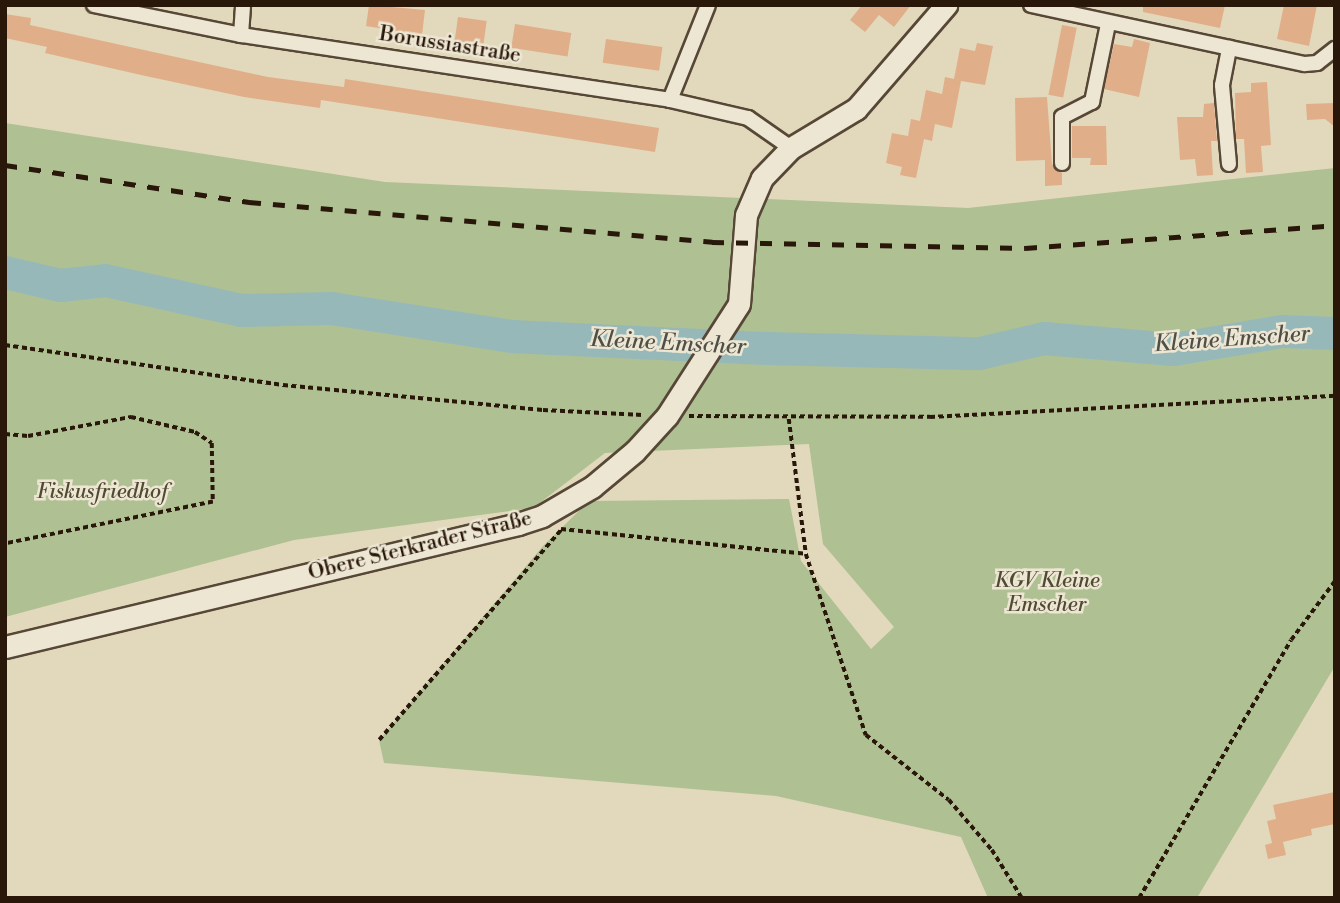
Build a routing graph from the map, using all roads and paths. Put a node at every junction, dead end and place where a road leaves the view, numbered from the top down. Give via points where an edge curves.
1 (94, 5) edge
2 (243, 5) edge
3 (708, 5) edge
4 (946, 5) edge
5 (1031, 5) edge
6 (1108, 24) junction
7 (241, 35) junction
8 (1229, 48) junction
9 (1335, 49) edge
10 (670, 100) junction
11 (790, 148) junction
12 (1062, 163) dead end
13 (1229, 164) dead end
14 (5, 345) edge
15 (1335, 396) edge
16 (667, 415) junction
17 (789, 418) junction
18 (5, 434) edge
19 (542, 516) junction
20 (562, 529) junction
21 (5, 544) edge
22 (806, 554) junction
23 (1335, 581) edge
24 (5, 647) edge
25 (379, 740) dead end
26 (1022, 898) edge
27 (1139, 898) edge

1 - 7 street, Borussiastraße
2 - 7 street
3 - 10 street
4 - 11 street, Obere Sterkrader Straße via 856,109
5 - 6 street
6 - 8 street
6 - 12 street via 1092,102 1062,117
7 - 10 street, Borussiastraße
8 - 9 street via 1305,64 1317,63
8 - 13 street via 1222,85
10 - 11 street, Borussiastraße via 748,118
11 - 16 street, Obere Sterkrader Straße via 762,178 746,215 739,304
14 - 16 path via 283,386 542,410
15 - 17 path via 930,417
16 - 17 path
16 - 19 street, Obere Sterkrader Straße via 592,487
17 - 22 path
18 - 21 path via 28,436 131,417 195,432 212,443 214,502
19 - 20 path
19 - 24 street, Obere Sterkrader Straße
20 - 22 path
20 - 25 path
22 - 26 path via 866,735 949,800 992,850
23 - 27 path via 1291,640

